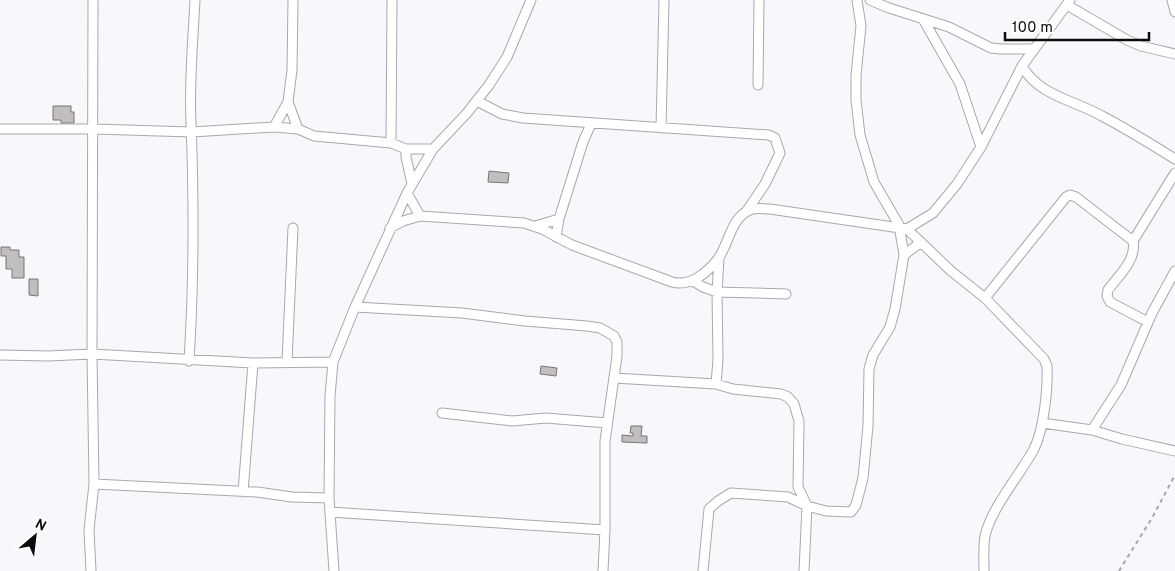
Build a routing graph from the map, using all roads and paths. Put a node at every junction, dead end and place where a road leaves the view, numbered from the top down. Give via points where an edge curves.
1 (93, 0) edge
2 (195, 0) edge
3 (294, 0) edge
4 (392, 0) edge
5 (664, 0) edge
6 (759, 0) edge
7 (857, 0) edge
8 (870, 0) edge
9 (1172, 0) edge
10 (532, 1) edge
11 (1068, 2) edge
12 (1175, 12) edge
13 (923, 19) junction
14 (1033, 49) junction
15 (1175, 54) edge
16 (1022, 66) junction
17 (758, 85) dead end
18 (477, 101) junction
19 (288, 102) junction
20 (591, 124) junction
21 (274, 127) junction
22 (661, 128) junction
23 (0, 129) edge
24 (94, 129) junction
25 (298, 130) junction
26 (192, 132) junction
27 (390, 143) junction
28 (981, 147) junction
29 (406, 149) junction
30 (433, 149) junction
31 (1175, 159) edge
32 (1175, 173) edge
33 (412, 184) junction
34 (407, 193) junction
35 (746, 212) junction
36 (420, 216) junction
37 (559, 219) junction
38 (535, 226) junction
39 (293, 228) dead end
40 (390, 228) junction
41 (904, 229) junction
42 (556, 237) junction
43 (1133, 241) junction
44 (921, 242) junction
45 (904, 255) junction
46 (719, 258) junction
47 (1175, 271) edge
48 (693, 281) junction
49 (717, 292) junction
50 (786, 294) dead end
51 (985, 298) junction
52 (356, 307) junction
53 (1148, 322) junction
54 (92, 354) junction
55 (0, 355) edge
56 (189, 361) junction
57 (287, 362) junction
58 (333, 362) junction
59 (252, 363) junction
60 (614, 378) junction
61 (716, 384) junction
62 (442, 413) dead end
63 (607, 422) junction
64 (1042, 423) junction
65 (1092, 430) junction
66 (1175, 451) edge
67 (1175, 475) edge
68 (94, 484) junction
69 (243, 492) junction
70 (329, 498) junction
71 (807, 506) junction
72 (330, 512) junction
73 (605, 530) junction
74 (91, 571) edge
75 (334, 571) edge
76 (603, 571) edge
77 (703, 571) edge
78 (804, 571) edge
79 (984, 571) edge
80 (1119, 571) edge

1 - 24 street
2 - 26 street
3 - 19 street
4 - 27 street
5 - 22 street
6 - 17 street
7 - 41 street via 861,26 856,75 860,135 874,182
8 - 13 street
9 - 12 street
10 - 18 street via 507,57
11 - 14 street
11 - 15 street via 1127,40
13 - 14 street via 949,27 991,48
13 - 28 street via 960,84
14 - 16 street
16 - 28 street
16 - 31 street via 1041,87 1101,115
18 - 20 street via 502,114
18 - 30 street
19 - 21 street
19 - 25 street
20 - 22 street
20 - 37 street
21 - 25 street
21 - 26 street
22 - 35 street via 776,138 780,153 775,166
23 - 24 street
24 - 26 street
24 - 54 street
25 - 27 street via 314,136
26 - 56 street via 193,284
27 - 29 street
28 - 41 street via 933,213
29 - 30 street
29 - 33 street
30 - 33 street
32 - 43 street
33 - 34 street
34 - 36 street
34 - 40 street
35 - 41 street via 770,209
35 - 46 street via 734,227
36 - 38 street
36 - 40 street
37 - 38 street
37 - 42 street
38 - 42 street
39 - 57 street
40 - 52 street
41 - 44 street
41 - 45 street
42 - 48 street via 672,282 684,284
43 - 51 street via 1070,195
43 - 53 street via 1132,258 1107,296 1110,302
44 - 45 street
44 - 51 street
45 - 71 street via 896,310 869,369 864,478 856,505 851,512
46 - 48 street
46 - 49 street
47 - 53 street
48 - 49 street
49 - 50 street
49 - 61 street
51 - 64 street via 1044,359 1047,375
52 - 58 street
52 - 60 street via 462,313 600,328 614,336 617,342
53 - 65 street via 1121,385
54 - 55 street
54 - 56 street
54 - 68 street
56 - 59 street
57 - 58 street
57 - 59 street
58 - 70 street
59 - 69 street
60 - 61 street
60 - 63 street
61 - 71 street via 781,394 794,404 799,421 798,487
62 - 63 street via 512,421 546,418
63 - 73 street
64 - 65 street
64 - 79 street via 1034,448 988,529
65 - 66 street
67 - 80 path
68 - 69 street
68 - 74 street via 89,530
69 - 70 street via 292,498
70 - 72 street
71 - 77 street via 788,496 774,495 731,493 718,500 709,509
71 - 78 street
72 - 73 street
72 - 75 street
73 - 76 street

